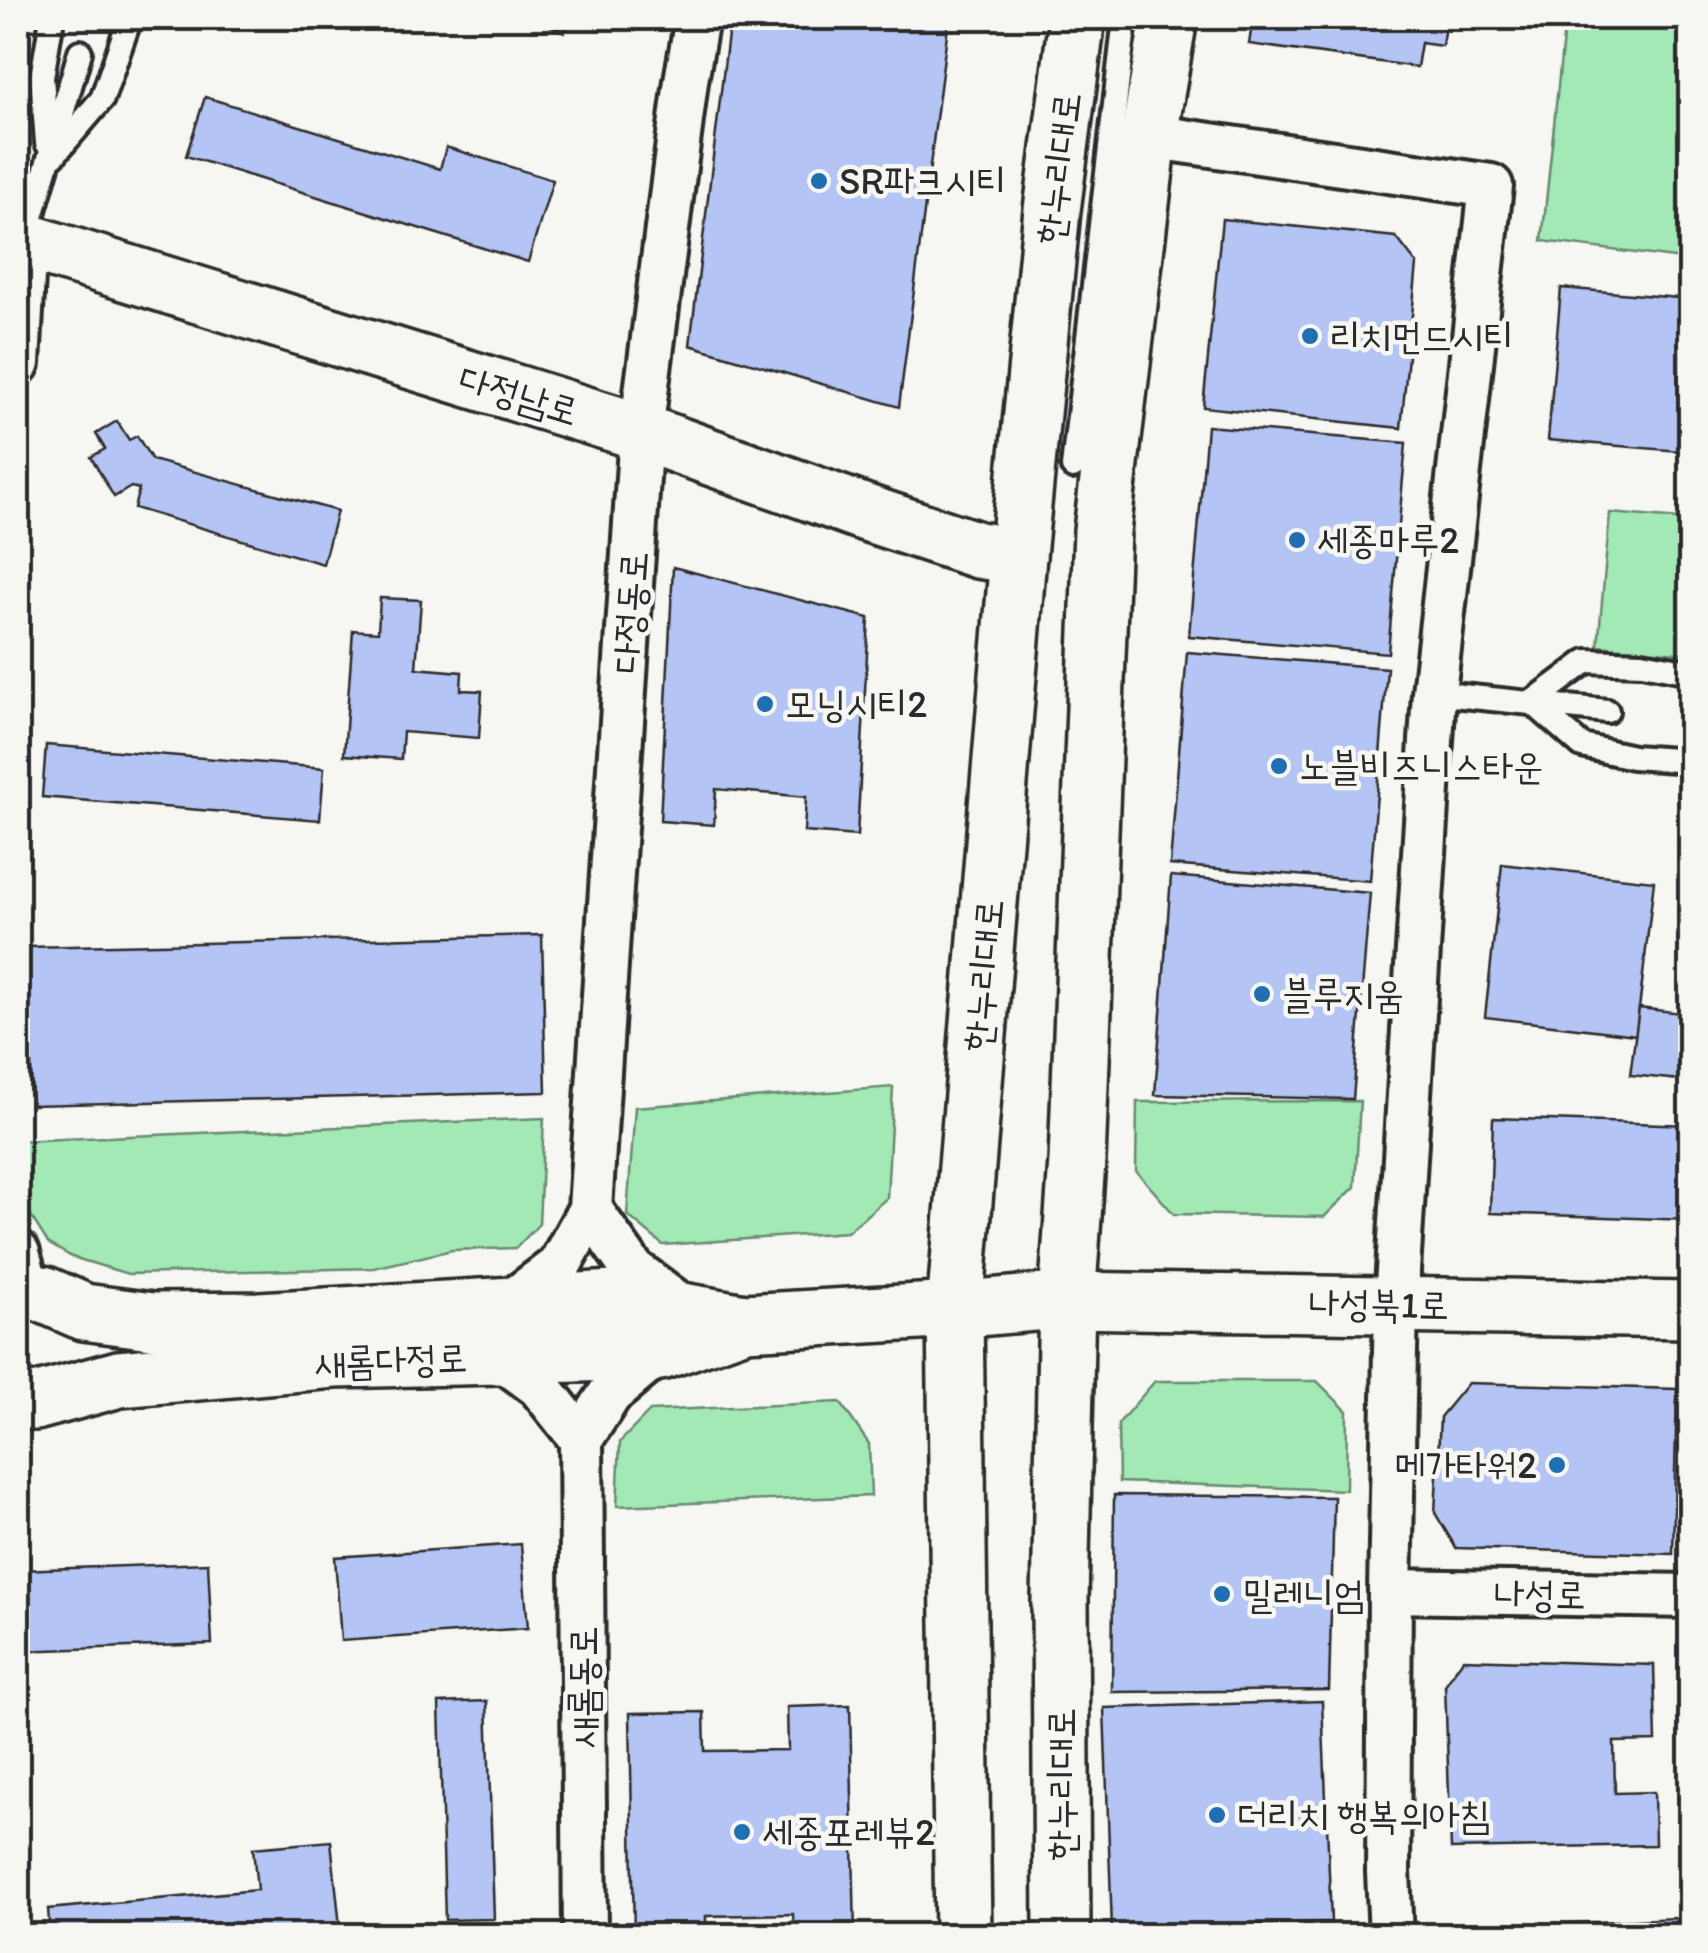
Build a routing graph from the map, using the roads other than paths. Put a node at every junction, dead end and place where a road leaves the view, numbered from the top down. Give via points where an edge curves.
1 (52, 18) edge
2 (130, 18) edge
3 (697, 18) edge
4 (1077, 18) edge
5 (1125, 18) edge
6 (1169, 18) edge
7 (80, 52) dead end
8 (1149, 136) junction
9 (48, 161) junction
10 (21, 240) edge
11 (18, 363) edge
12 (641, 432) junction
13 (1073, 467) dead end
14 (1018, 556) junction
15 (1690, 672) edge
16 (1434, 693) junction
17 (1532, 702) junction
18 (1607, 711) dead end
19 (1690, 761) edge
20 (590, 1209) junction
21 (25, 1273) edge
22 (1067, 1300) junction
23 (1396, 1304) junction
24 (955, 1310) junction
25 (1690, 1310) edge
26 (502, 1331) junction
27 (675, 1332) junction
28 (22, 1413) edge
29 (581, 1439) junction
30 (1390, 1592) junction
31 (1690, 1596) edge
32 (585, 1936) edge
33 (963, 1936) edge
34 (1062, 1936) edge
35 (1391, 1936) edge

1 - 9 lane via 42,78
2 - 9 lane via 102,99
3 - 12 street, 다정동로
4 - 14 street, 한누리대로
5 - 13 lane
6 - 8 street, 한누리대로
7 - 9 lane
8 - 16 street via 1491,186
8 - 22 street, 한누리대로 via 1102,531
9 - 10 lane
10 - 11 street
10 - 12 street, 다정남로
12 - 14 street, 다정남로 via 978,550
12 - 20 street, 다정동로
14 - 24 street, 한누리대로
15 - 17 lane via 1587,661
16 - 17 lane
16 - 23 street
17 - 18 lane
17 - 19 lane via 1582,746
20 - 26 street via 559,1266
20 - 27 street
21 - 26 street, 새롬다정로 via 84,1312 152,1321
21 - 28 street via 55,1318 58,1340 48,1383
22 - 23 street, 나성북1로
22 - 24 street, 새롬다정로
22 - 34 street, 한누리대로
23 - 25 street, 나성북1로
23 - 30 street
24 - 27 street, 새롬다정로
24 - 33 street, 한누리대로
26 - 27 street, 새롬다정로 via 614,1299
26 - 28 street, 새롬다정로 via 334,1360 119,1379
26 - 29 street
27 - 29 street via 610,1394
29 - 32 street, 새롬동로
30 - 31 street, 나성로
30 - 35 street

